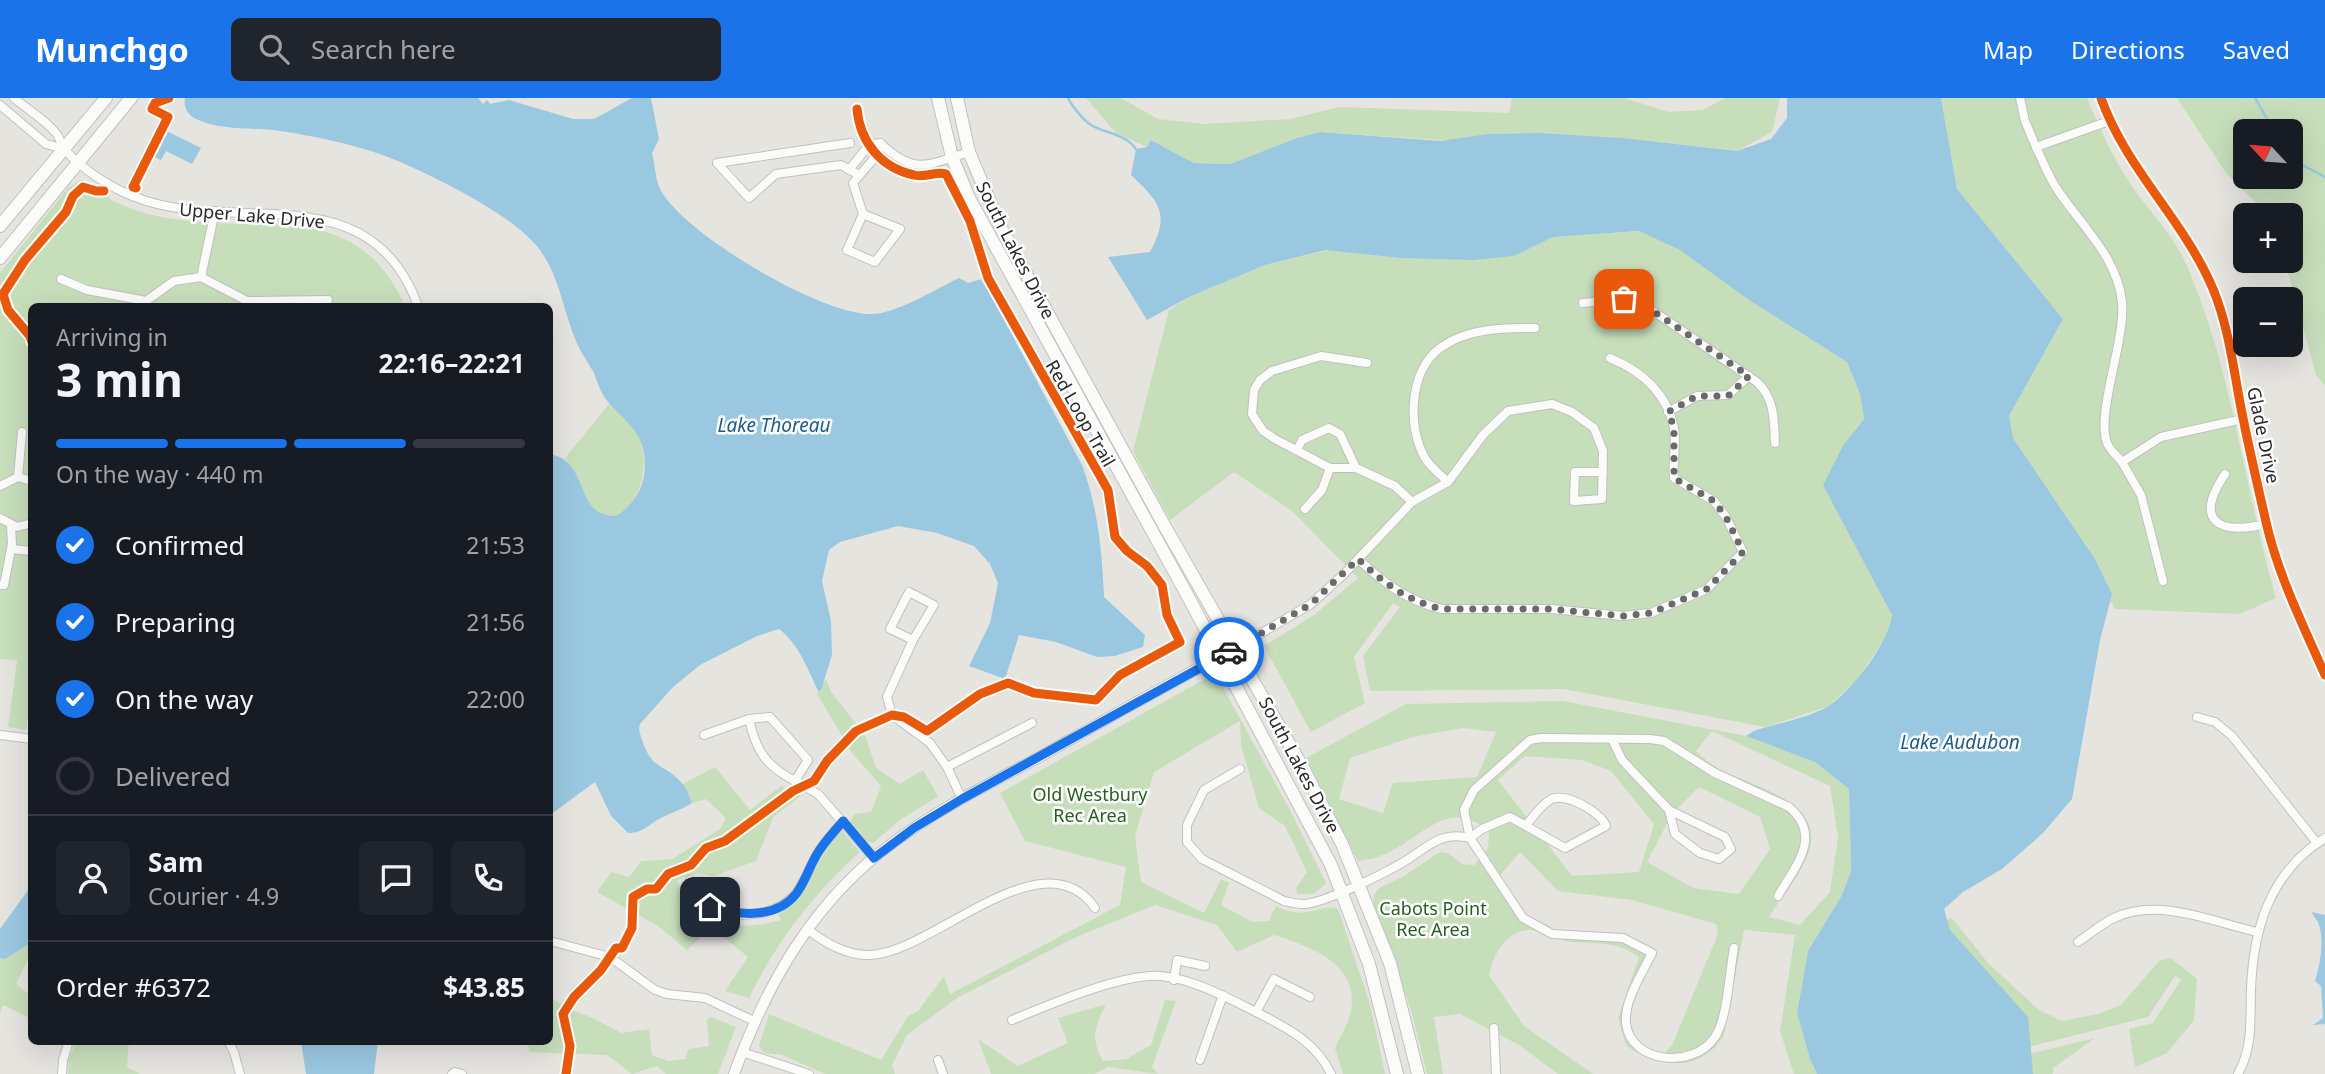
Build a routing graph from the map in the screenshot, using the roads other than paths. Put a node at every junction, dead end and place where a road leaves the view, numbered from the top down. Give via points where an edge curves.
1 (14, 98) edge
2 (106, 98) edge
3 (131, 98) edge
4 (938, 98) edge
5 (957, 98) edge
6 (2020, 98) edge
7 (2101, 98) edge
8 (0, 105) edge
9 (2109, 121) junction
10 (880, 142) junction
11 (850, 143) dead end
12 (2036, 147) junction
13 (65, 149) junction
14 (970, 152) junction
15 (952, 157) junction
16 (80, 162) junction
17 (849, 170) junction
18 (859, 175) junction
19 (215, 211) junction
20 (863, 214) junction
21 (0, 226) edge
22 (0, 258) edge
23 (201, 278) junction
24 (61, 279) dead end
25 (328, 300) dead end
26 (141, 303) edge
27 (146, 303) edge
28 (245, 303) edge
29 (267, 303) edge
30 (417, 303) edge
31 (1583, 303) dead end
32 (1535, 328) dead end
33 (1610, 358) dead end
34 (1367, 363) dead end
35 (1749, 376) junction
36 (1668, 412) junction
37 (2243, 419) junction
38 (22, 432) dead end
39 (1775, 443) dead end
40 (1297, 450) junction
41 (2122, 462) junction
42 (1331, 468) junction
43 (1356, 468) junction
44 (1603, 472) junction
45 (2225, 474) dead end
46 (18, 477) junction
47 (28, 480) edge
48 (1448, 482) junction
49 (0, 486) edge
50 (1412, 502) junction
51 (1306, 509) dead end
52 (0, 518) edge
53 (28, 524) edge
54 (2266, 524) junction
55 (11, 525) junction
56 (11, 549) junction
57 (28, 551) edge
58 (1358, 559) junction
59 (2163, 581) dead end
60 (0, 585) edge
61 (913, 640) junction
62 (1236, 648) junction
63 (1219, 657) junction
64 (2325, 675) edge
65 (2197, 717) dead end
66 (749, 719) junction
67 (1032, 723) dead end
68 (0, 735) edge
69 (704, 735) dead end
70 (28, 738) edge
71 (1612, 739) junction
72 (947, 767) junction
73 (1240, 769) dead end
74 (795, 781) junction
75 (962, 799) junction
76 (1670, 810) junction
77 (843, 821) junction
78 (1527, 825) junction
79 (1470, 838) junction
80 (2321, 841) edge
81 (874, 858) junction
82 (690, 880) dead end
83 (1359, 883) junction
84 (1342, 890) junction
85 (1778, 896) dead end
86 (1095, 908) dead end
87 (807, 929) junction
88 (2257, 932) junction
89 (553, 942) edge
90 (2078, 942) dead end
91 (1734, 948) dead end
92 (1205, 966) dead end
93 (1174, 980) junction
94 (1223, 995) junction
95 (1310, 997) dead end
96 (1256, 1012) junction
97 (1012, 1020) dead end
98 (754, 1021) junction
99 (1494, 1028) dead end
100 (68, 1045) edge
101 (230, 1045) edge
102 (742, 1052) junction
103 (939, 1060) dead end
104 (1199, 1060) dead end
105 (62, 1074) edge
106 (240, 1074) edge
107 (452, 1074) edge
108 (463, 1074) edge
109 (734, 1074) edge
110 (808, 1074) edge
111 (943, 1074) edge
112 (1331, 1074) edge
113 (1397, 1074) edge
114 (1419, 1074) edge
115 (1496, 1074) edge
116 (2238, 1074) edge

1 - 13 street via 56,132
2 - 13 main road
3 - 16 main road
4 - 15 main road, South Lakes Drive
5 - 14 main road, South Lakes Drive
6 - 12 street
7 - 9 street, Glade Drive
8 - 13 street via 46,144
9 - 12 street
9 - 37 street, Glade Drive via 2189,242 2214,290 2229,338
10 - 15 street via 895,157 916,165 936,165
10 - 17 street via 869,145
10 - 18 street via 876,156
11 - 17 street via 717,163 750,198 776,174 841,165
12 - 41 street via 2116,277 2123,326 2104,432
13 - 16 street, Upper Lake Drive
13 - 21 main road
14 - 15 street
14 - 62 main road, South Lakes Drive via 1013,249
15 - 63 main road, South Lakes Drive via 975,208
16 - 19 street, Upper Lake Drive via 136,198
16 - 22 main road
17 - 18 street
18 - 20 street via 853,183
19 - 23 street
19 - 30 street, Upper Lake Drive via 313,217 348,228 393,262
20 - 20 street via 847,250 875,262 900,229
23 - 27 street via 174,281
23 - 28 street
24 - 26 street
25 - 29 street
31 - 35 street via 1624,299 1656,313
32 - 48 street via 1465,335 1439,348 1424,366 1415,390 1417,439 1426,460
33 - 36 street via 1650,381
34 - 40 street via 1321,355 1272,371 1260,380 1251,402 1256,422
35 - 36 street via 1728,396 1697,396
35 - 39 street via 1769,397
36 - 58 street via 1674,427 1674,478 1714,501 1743,552 1707,589 1651,613 1623,616 1551,609 1442,609 1398,593
37 - 41 street via 2161,437
37 - 54 street, Glade Drive
38 - 46 street
40 - 42 street
40 - 43 street via 1302,440 1329,428 1340,434
41 - 59 street via 2141,495
42 - 43 street
42 - 51 street via 1322,490
43 - 50 street via 1395,486
44 - 44 street via 1575,472 1574,501 1602,499
44 - 48 street via 1603,451 1594,428 1573,411 1552,404 1508,411 1482,435
45 - 54 street via 2210,503 2211,515 2229,528
46 - 47 street
46 - 49 street
48 - 50 street
50 - 58 street
52 - 55 street
53 - 55 street
54 - 64 street, Glade Drive
55 - 56 street
56 - 57 street
56 - 60 street via 4,585
58 - 62 street via 1311,604
61 - 61 street via 890,629 909,592 934,605
61 - 72 street via 887,697 891,715 930,743
62 - 63 street
62 - 83 main road, South Lakes Drive via 1303,768
63 - 75 street
63 - 84 main road, South Lakes Drive
65 - 80 street via 2226,729
66 - 69 street
66 - 74 street via 755,744 775,771
66 - 74 street via 770,717 808,760
67 - 72 street
68 - 70 street
71 - 76 street via 1622,760
71 - 79 street via 1541,738 1520,747 1474,790 1465,810
71 - 85 street via 1664,741 1715,773 1797,814 1807,839
72 - 75 street
73 - 84 street via 1204,790 1187,825 1191,849 1202,859 1294,904 1318,901
74 - 77 street via 818,794
75 - 81 street
76 - 76 street via 1726,837 1731,849 1719,859 1700,853 1675,834
77 - 81 street
77 - 82 street via 818,852 796,894 767,912 741,914 710,907
78 - 78 street via 1564,848 1606,826 1603,817 1589,807 1558,797
78 - 79 street via 1510,817
79 - 83 street via 1440,838
79 - 91 street via 1523,918 1552,934 1623,938 1652,953 1626,1009 1626,1025 1632,1040 1662,1057 1692,1057 1717,1035 1725,1013
80 - 88 street via 2281,879
81 - 87 street
83 - 84 street
83 - 114 main road, South Lakes Drive via 1399,992
84 - 113 main road, South Lakes Drive via 1378,992
86 - 87 street via 1082,893 1064,886 1026,887 898,950 870,956 843,950
87 - 98 street
88 - 90 street via 2173,912 2143,910 2114,918
88 - 116 street via 2250,1036
89 - 98 street via 610,957 667,994 705,998
92 - 93 street via 1177,960
93 - 94 street
93 - 97 street via 1161,976 1123,981
94 - 96 street
94 - 104 street
95 - 96 street via 1274,979
96 - 112 street via 1294,1032 1323,1055
98 - 102 street
99 - 115 street
100 - 105 street
101 - 106 street
102 - 109 street
102 - 110 street
103 - 111 street
107 - 108 street

